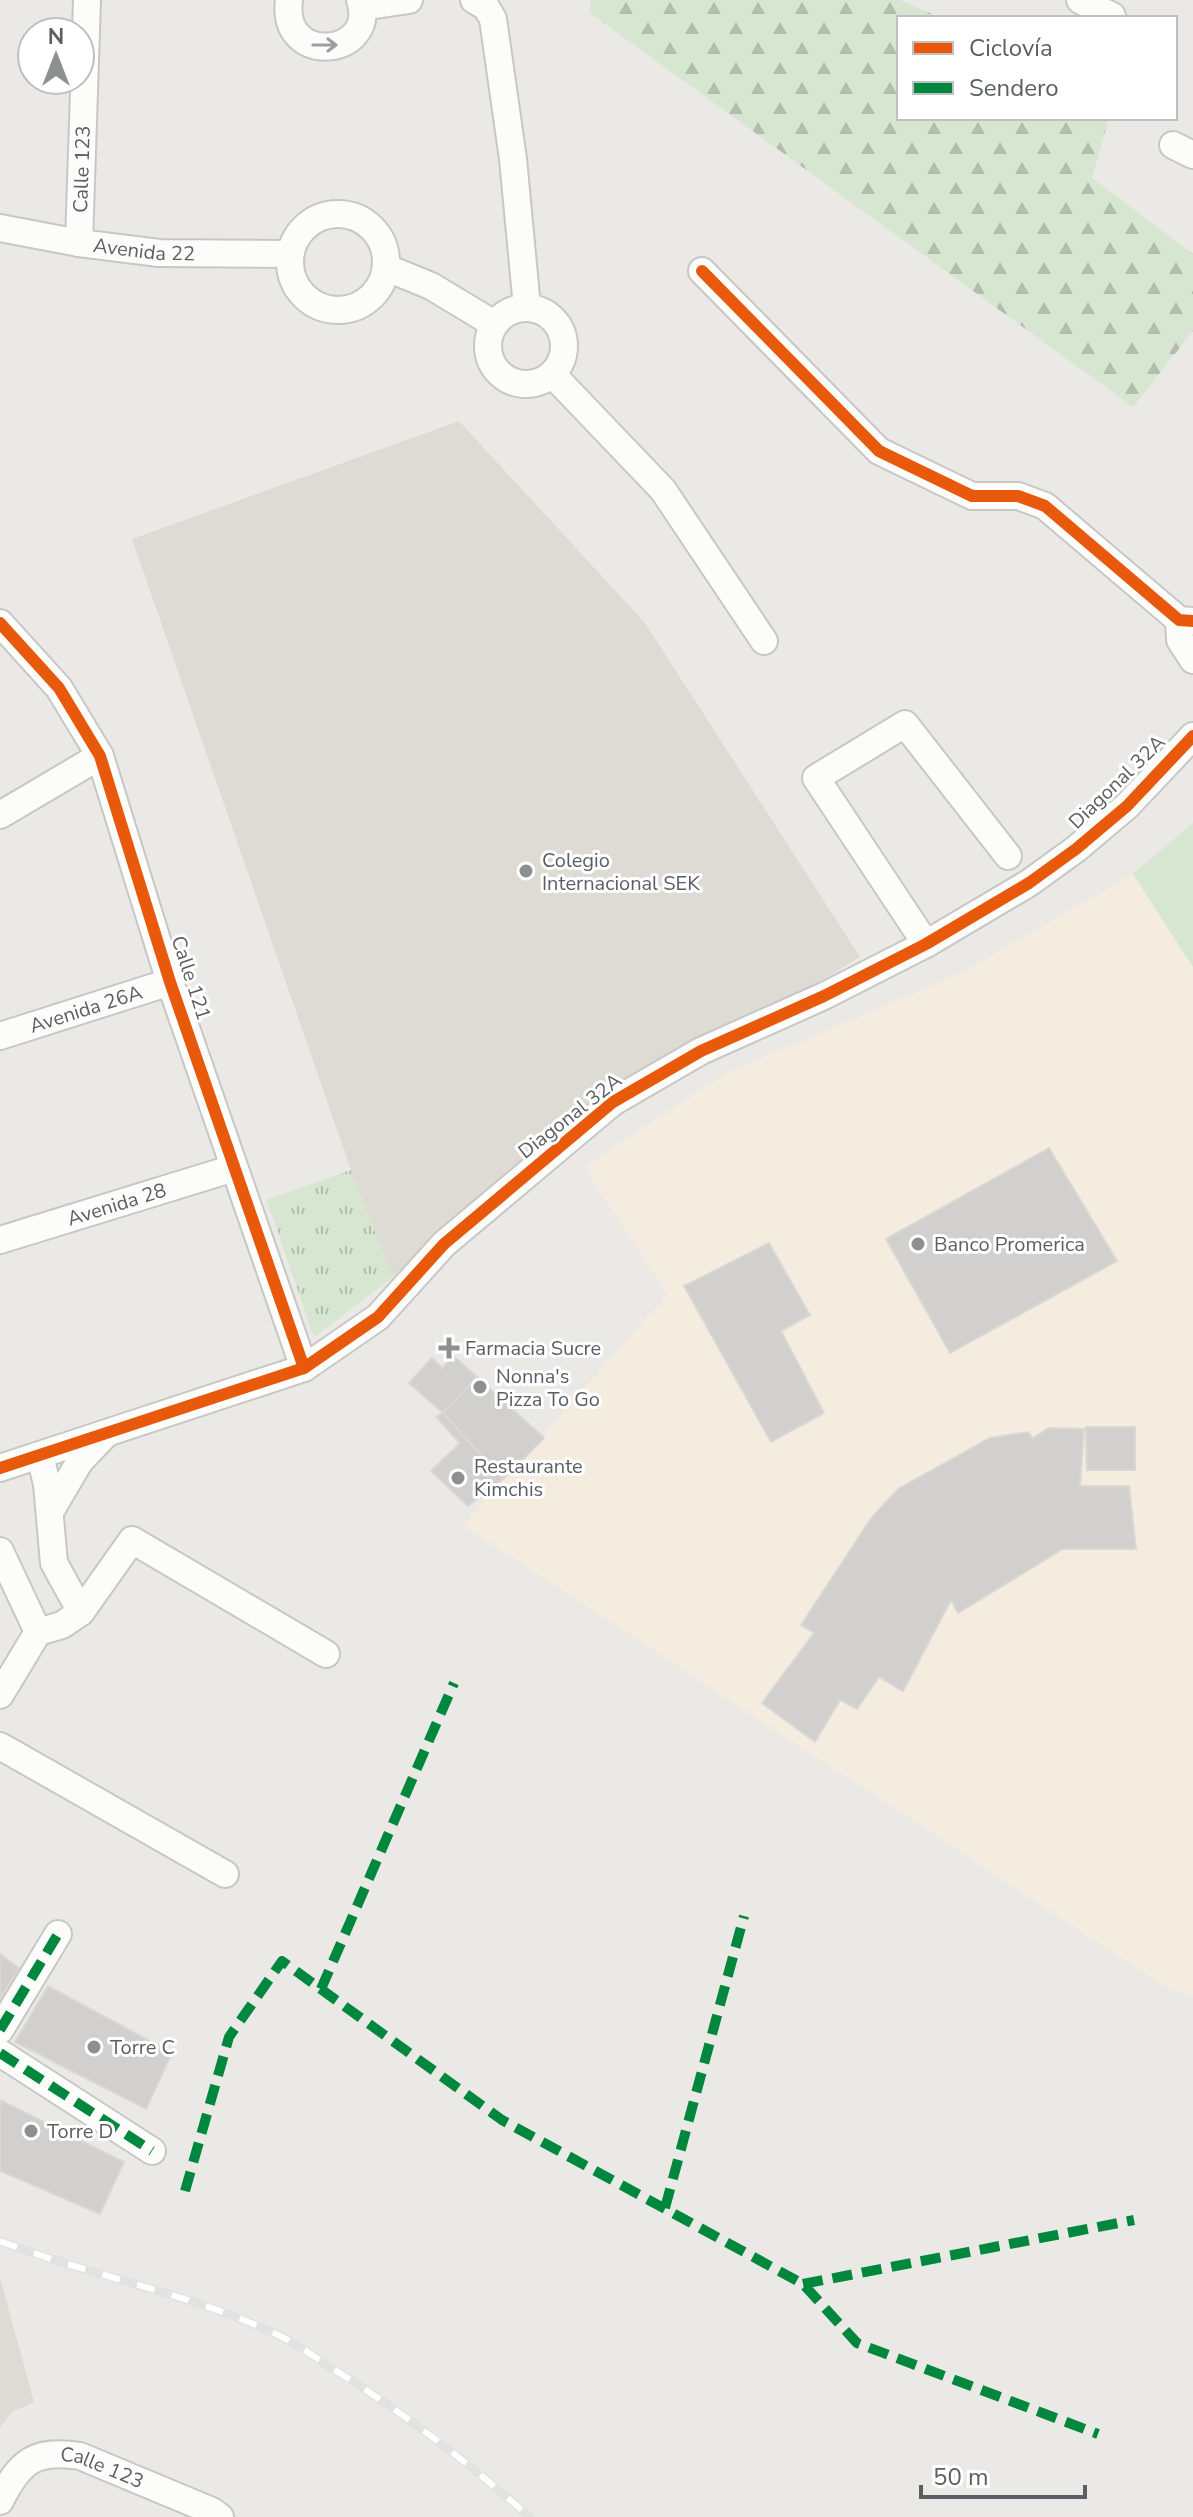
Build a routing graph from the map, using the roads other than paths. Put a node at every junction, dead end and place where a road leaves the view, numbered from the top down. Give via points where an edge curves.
1 (87, 0) edge
2 (289, 0) edge
3 (409, 0) edge
4 (474, 0) edge
5 (1080, 0) edge
6 (361, 4) edge
7 (1112, 16) dead end
8 (0, 228) edge
9 (79, 243) junction
10 (290, 254) junction
11 (387, 268) junction
12 (702, 271) dead end
13 (527, 307) junction
14 (494, 324) junction
15 (552, 374) junction
16 (1186, 620) edge
17 (0, 623) edge
18 (764, 641) dead end
19 (1193, 660) edge
20 (1193, 736) edge
21 (100, 756) junction
22 (0, 815) edge
23 (1008, 856) dead end
24 (926, 944) junction
25 (170, 982) junction
26 (0, 1036) edge
27 (234, 1168) junction
28 (0, 1240) edge
29 (304, 1368) junction
30 (106, 1434) junction
31 (40, 1456) junction
32 (0, 1468) edge
33 (50, 1512) junction
34 (0, 1551) edge
35 (81, 1612) junction
36 (38, 1632) junction
37 (326, 1654) dead end
38 (0, 1695) edge
39 (0, 1746) edge
40 (225, 1874) dead end
41 (58, 1934) dead end
42 (0, 2030) edge
43 (0, 2053) edge
44 (152, 2151) dead end
45 (0, 2501) edge
46 (220, 2517) edge

1 - 9 street, Calle 123
2 -> 6 street via 289,22 296,34 315,47 329,48 352,37 360,26
3 - 6 street
4 - 13 street via 493,19
5 - 7 street
8 - 9 street, Avenida 22
9 - 10 street, Avenida 22 via 159,253
10 - 11 street via 309,223 326,214 345,213 363,219 377,232
10 - 11 street via 299,291 331,310 351,309 368,300
11 - 14 street via 431,286
12 - 16 street via 879,451 972,496 1018,496 1045,506
13 - 14 street via 514,309
13 - 15 street via 554,319 562,332 565,347
14 - 15 street via 488,348 506,378 530,383
15 - 18 street via 663,490
16 - 19 street via 1180,640
17 - 21 street, Calle 121 via 59,688
20 - 24 street, Diagonal 32A via 1127,806 1076,849
21 - 22 street
21 - 25 street, Calle 121
23 - 24 street via 905,724 816,778
24 - 29 street, Diagonal 32A via 701,1051 613,1102 444,1244 378,1317
25 - 26 street, Avenida 26A
25 - 27 street, Calle 121
27 - 28 street, Avenida 28
27 - 29 street, Calle 121
29 - 30 street, Diagonal 32A
30 - 31 street, Diagonal 32A
30 - 33 street via 80,1461
31 - 32 street, Diagonal 32A
31 - 33 street
33 - 35 street via 54,1563
34 - 36 street
35 - 36 street
35 - 37 street via 132,1540
36 - 38 street
39 - 40 street
41 - 42 street
43 - 44 street
45 - 46 street, Calle 123 via 24,2464 61,2453 80,2456

